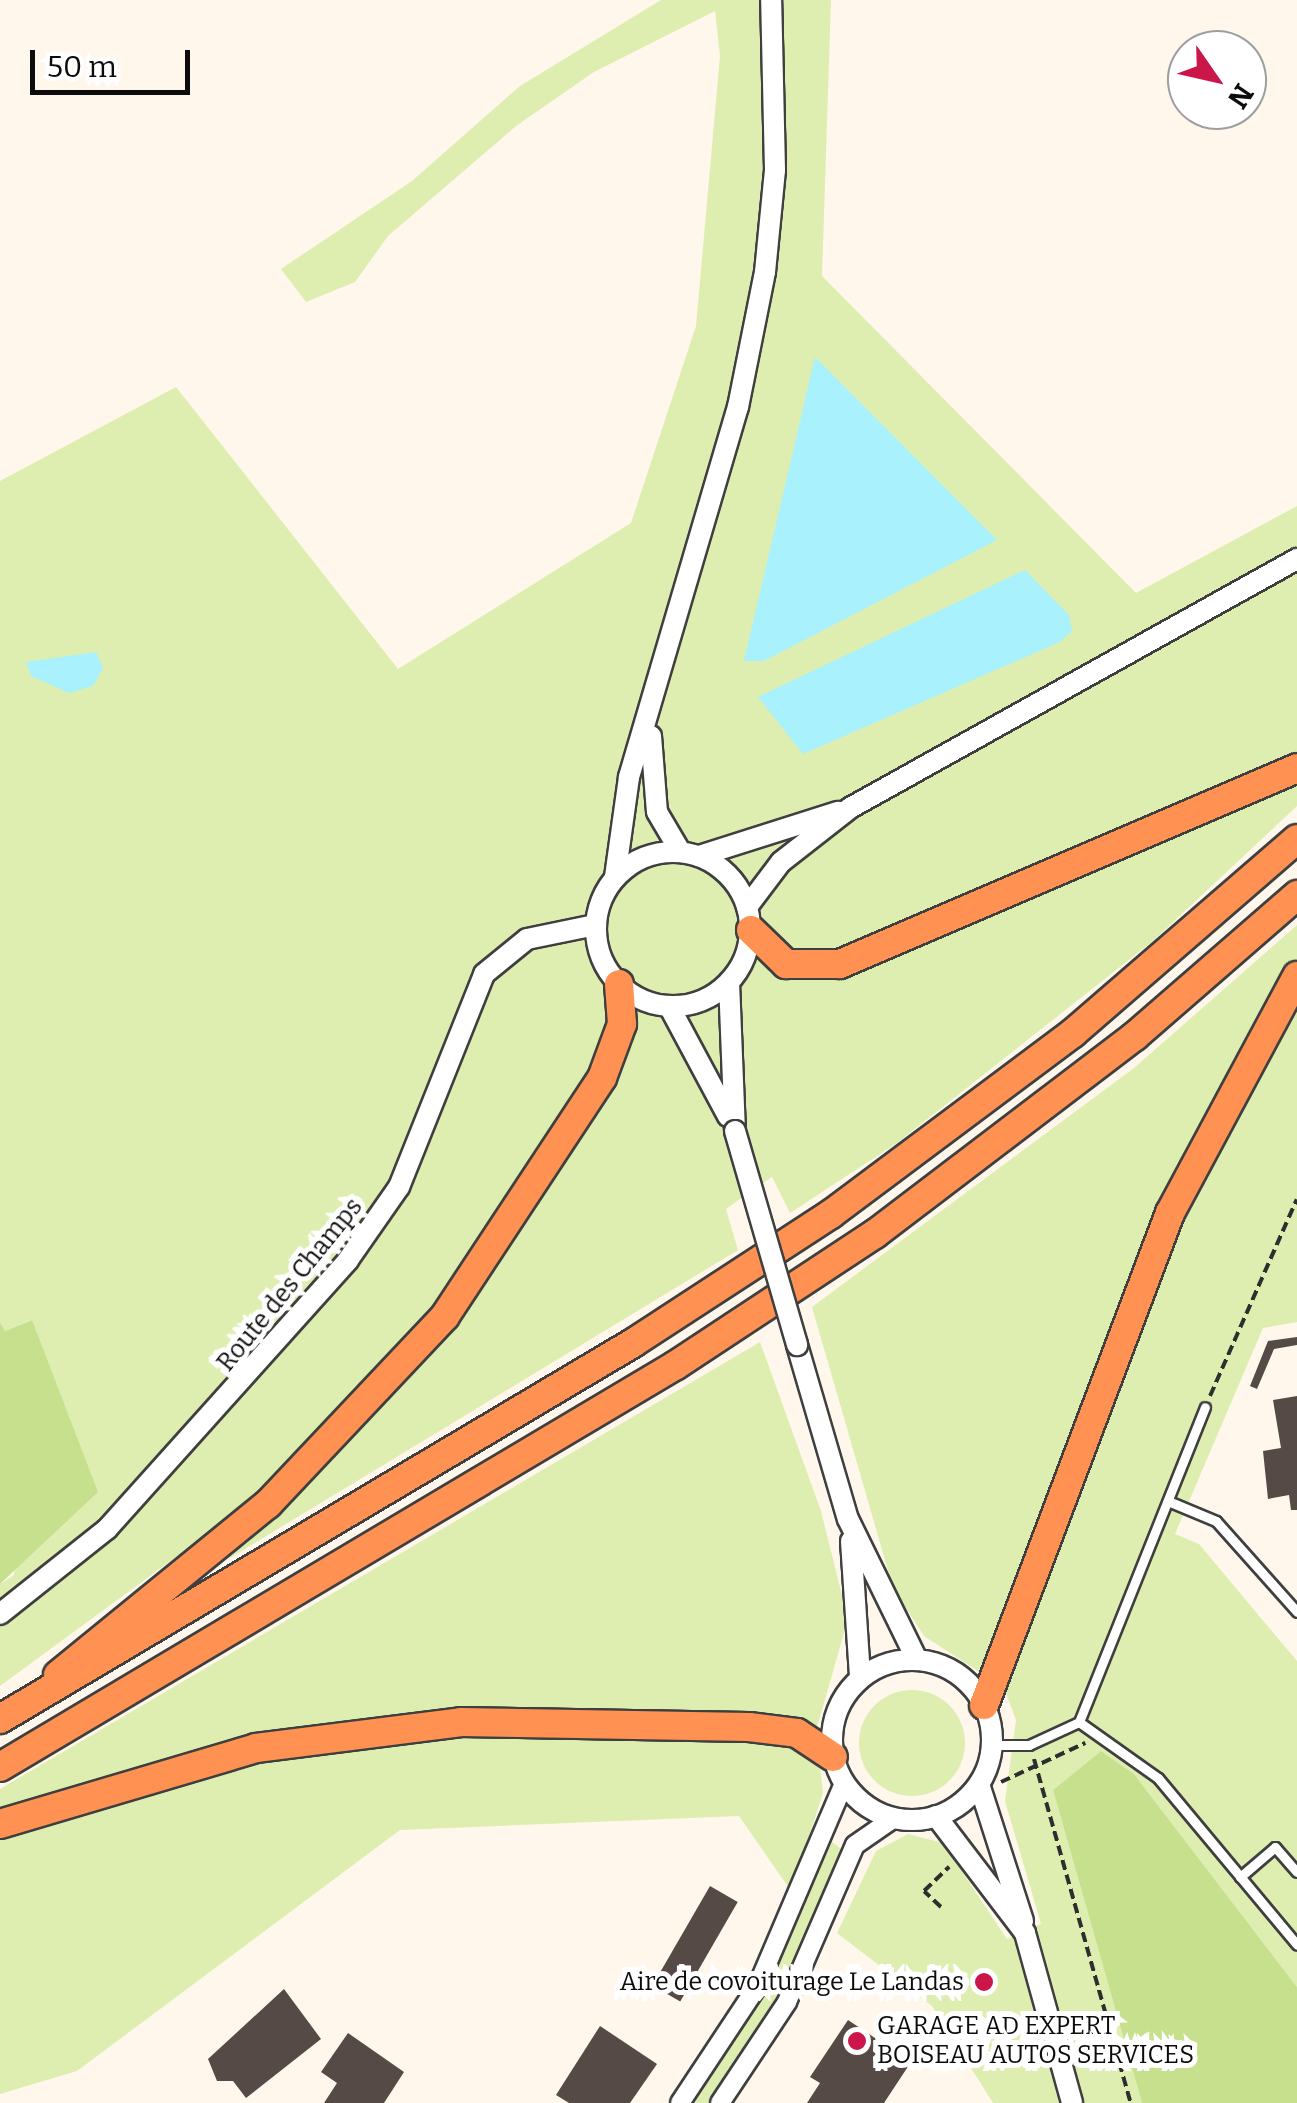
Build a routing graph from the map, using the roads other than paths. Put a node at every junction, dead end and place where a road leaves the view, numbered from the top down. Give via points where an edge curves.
1 (771, 0) edge
2 (1297, 559) edge
3 (652, 710) junction
4 (1297, 768) edge
5 (850, 808) junction
6 (1297, 839) edge
7 (690, 854) junction
8 (615, 877) junction
9 (1297, 895) edge
10 (749, 918) junction
11 (595, 925) junction
12 (1297, 976) edge
13 (729, 982) junction
14 (619, 984) junction
15 (669, 1006) junction
16 (735, 1131) junction
17 (1205, 1407) road end
18 (1168, 1500) junction
19 (848, 1519) junction
20 (1297, 1612) edge
21 (0, 1614) edge
22 (916, 1660) junction
23 (860, 1678) junction
24 (41, 1695) junction
25 (984, 1705) junction
26 (0, 1719) edge
27 (1080, 1722) junction
28 (992, 1745) junction
29 (833, 1757) junction
30 (0, 1767) edge
31 (844, 1784) junction
32 (987, 1790) junction
33 (936, 1816) junction
34 (894, 1818) junction
35 (0, 1824) edge
36 (1297, 1872) edge
37 (1240, 1877) junction
38 (1025, 1933) junction
39 (1297, 1945) edge
40 (680, 2103) edge
41 (720, 2103) edge
42 (1072, 2103) edge

1 - 3 street via 775,170 765,272 738,407
2 - 5 street
3 - 7 street via 657,812
3 - 8 street via 630,777
4 - 10 highway via 840,964 786,964
5 - 7 street
5 - 10 street via 780,862
6 - 24 highway via 1073,1033 831,1214 634,1342
7 - 8 street via 656,853
7 - 10 street via 737,885
8 - 11 street
9 - 30 highway via 1136,1036 874,1234 660,1375
10 - 13 street
11 - 14 street
11 - 21 street, Route des Champs via 527,939 484,974 400,1187 348,1260 108,1528
12 - 25 highway via 1170,1212
13 - 15 street
13 - 16 street
14 - 15 street
14 - 24 highway via 622,1024 602,1078 498,1245 420,1346 268,1504 82,1648
15 - 16 street
16 - 19 street, bridge
17 - 18 lane
18 - 20 lane via 1216,1522
18 - 27 lane
19 - 22 street
19 - 23 street
22 - 23 street
22 - 25 street via 956,1673
23 - 29 street via 836,1714
24 - 26 highway
25 - 28 street
27 - 28 lane via 1029,1745
27 - 37 lane via 1158,1778
28 - 32 street
29 - 31 street
29 - 35 highway via 797,1733 749,1727 460,1722 256,1748
31 - 34 street
31 - 40 street via 758,1986
32 - 33 street
32 - 38 street
33 - 34 street
33 - 38 street
34 - 41 street via 855,1845 787,2002
36 - 37 lane via 1275,1847
37 - 39 lane
38 - 42 street

